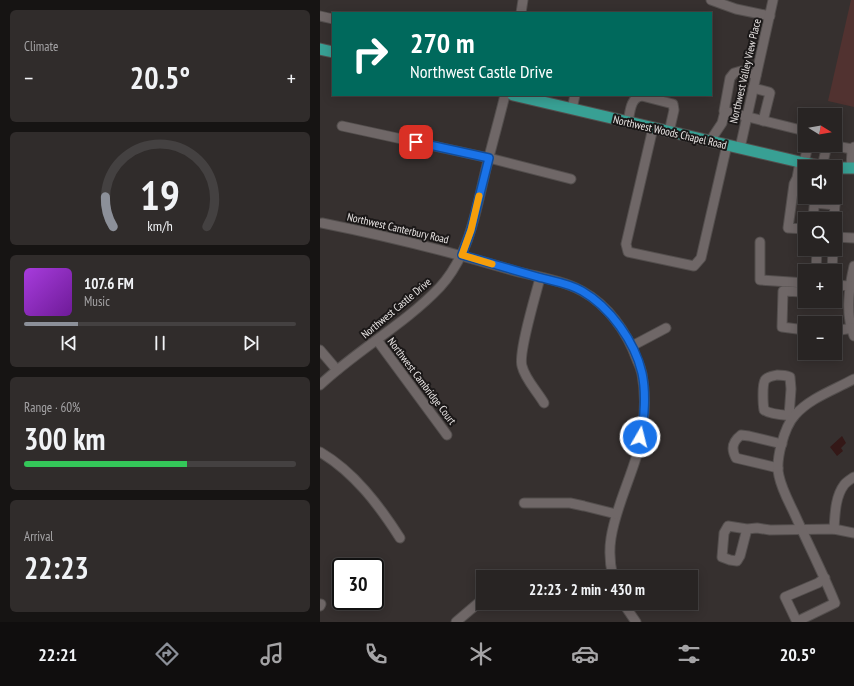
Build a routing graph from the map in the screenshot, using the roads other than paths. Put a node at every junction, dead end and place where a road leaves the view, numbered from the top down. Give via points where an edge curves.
1 (523, 0) edge
2 (711, 0) edge
3 (773, 0) edge
4 (521, 12) edge
5 (320, 16) edge
6 (770, 16) junction
7 (332, 19) edge
8 (320, 49) edge
9 (332, 52) edge
10 (756, 75) junction
11 (753, 88) junction
12 (505, 96) edge
13 (517, 96) edge
14 (575, 96) edge
15 (572, 109) junction
16 (726, 112) junction
17 (747, 117) junction
18 (763, 121) junction
19 (628, 122) junction
20 (342, 126) dead end
21 (653, 128) junction
22 (798, 129) edge
23 (669, 132) junction
24 (710, 141) junction
25 (727, 145) junction
26 (842, 147) edge
27 (740, 148) junction
28 (853, 148) edge
29 (489, 158) junction
30 (798, 162) edge
31 (852, 168) edge
32 (571, 179) dead end
33 (798, 183) edge
34 (835, 204) edge
35 (834, 212) edge
36 (322, 223) dead end
37 (798, 229) edge
38 (842, 237) edge
39 (854, 238) edge
40 (760, 242) dead end
41 (462, 255) junction
42 (854, 266) edge
43 (540, 278) junction
44 (798, 283) edge
45 (851, 291) edge
46 (798, 292) edge
47 (666, 328) dead end
48 (798, 329) edge
49 (842, 331) edge
50 (853, 332) edge
51 (377, 340) junction
52 (632, 346) junction
53 (320, 350) edge
54 (337, 370) junction
55 (854, 380) edge
56 (320, 385) edge
57 (544, 403) dead end
58 (791, 416) junction
59 (447, 435) dead end
60 (782, 444) junction
61 (320, 452) edge
62 (778, 468) junction
63 (854, 477) edge
64 (524, 503) dead end
65 (616, 514) junction
66 (747, 529) dead end
67 (801, 529) junction
68 (834, 529) junction
69 (854, 533) edge
70 (400, 538) dead end
71 (611, 570) edge
72 (825, 578) junction
73 (476, 605) edge
74 (628, 610) edge
75 (456, 622) edge
76 (636, 622) edge

1 - 4 street
2 - 6 street via 736,9
3 - 6 street, Northwest Valley View Place
5 - 7 street
6 - 10 street, Northwest Valley View Place
8 - 9 main road
10 - 11 street, Northwest Valley View Place
10 - 16 street via 739,71 732,75 723,108
11 - 17 street, Northwest Valley View Place
11 - 18 street via 770,93
12 - 29 street, Northwest Castle Drive
13 - 15 main road, Northwest Woods Chapel Road
14 - 15 street
15 - 19 main road, Northwest Woods Chapel Road
16 - 17 street
16 - 24 street via 722,124
17 - 18 street
17 - 27 street, Northwest Valley View Place
18 - 22 street
19 - 21 main road, Northwest Woods Chapel Road
19 - 23 street via 635,97 649,97 673,104
20 - 29 street
21 - 23 main road, Northwest Woods Chapel Road
21 - 25 street via 626,244 628,252 694,266 698,262
23 - 24 main road, Northwest Woods Chapel Road
24 - 25 main road, Northwest Woods Chapel Road
25 - 27 main road, Northwest Woods Chapel Road
26 - 28 street
27 - 30 main road, Northwest Woods Chapel Road
28 - 31 street
29 - 32 street
29 - 41 street, Northwest Castle Drive
33 - 37 street via 794,184 788,228
34 - 35 street
36 - 41 street, Northwest Canterbury Road
38 - 39 street
40 - 44 street via 760,280
41 - 43 street, Northwest Canterbury Road
41 - 51 street, Northwest Castle Drive via 451,273 428,299
42 - 45 street
43 - 52 street, Northwest Canterbury Road via 581,290 592,298 616,321
43 - 57 street via 522,351 521,365
45 - 50 street
46 - 48 street via 783,291 782,328
47 - 52 street
49 - 50 street
51 - 54 street, Northwest Castle Drive
51 - 59 street, Northwest Cambridge Court
52 - 65 street, Northwest Canterbury Road via 642,373 643,426 634,465
53 - 54 street
54 - 56 street, Northwest Castle Drive
55 - 58 street via 812,400
58 - 58 street via 764,410 764,384 769,377 790,377
58 - 60 street
60 - 62 street
60 - 62 street via 741,435 733,444 732,451 736,458
61 - 70 street via 354,478
62 - 67 street via 783,492
63 - 68 street via 844,484 840,494
64 - 65 street via 570,503
65 - 71 street, Northwest Canterbury Road via 610,539
66 - 67 street
67 - 68 street
67 - 72 street
68 - 69 street
72 - 72 street via 835,603 796,620 785,597
73 - 75 street
74 - 76 street

